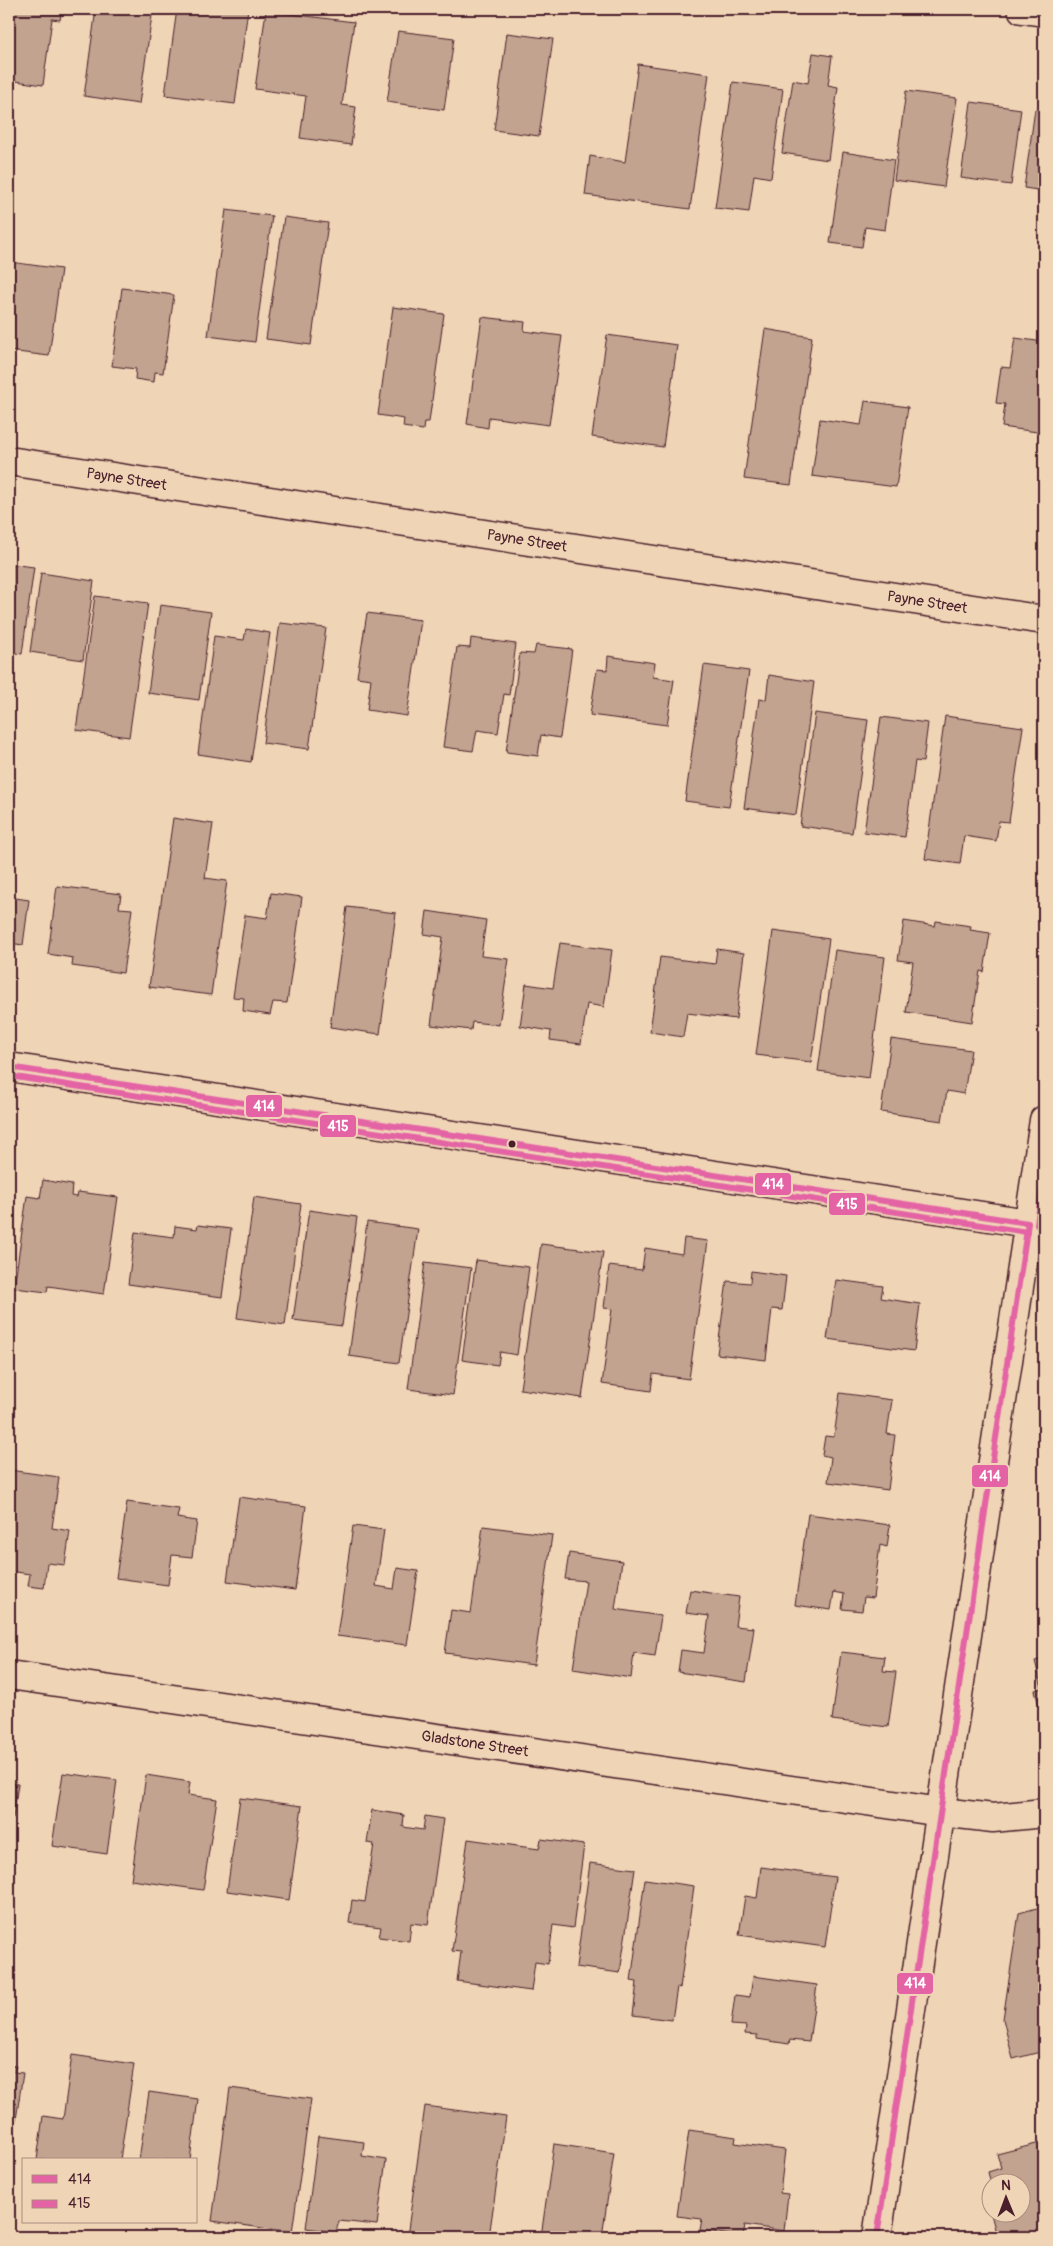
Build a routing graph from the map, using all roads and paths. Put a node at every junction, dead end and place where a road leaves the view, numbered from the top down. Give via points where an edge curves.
1 (1022, 9) edge
2 (1044, 12) edge
3 (9, 462) edge
4 (1044, 620) edge
5 (9, 1067) edge
6 (1044, 1120) edge
7 (1028, 1223) junction
8 (9, 1675) edge
9 (941, 1812) junction
10 (1044, 1813) edge
11 (877, 2237) edge

1 - 2 street
3 - 4 street, Payne Street
5 - 7 street
6 - 7 street
7 - 9 street
8 - 9 street, Gladstone Street
9 - 10 street, Gladstone Street via 993,1818
9 - 11 street

